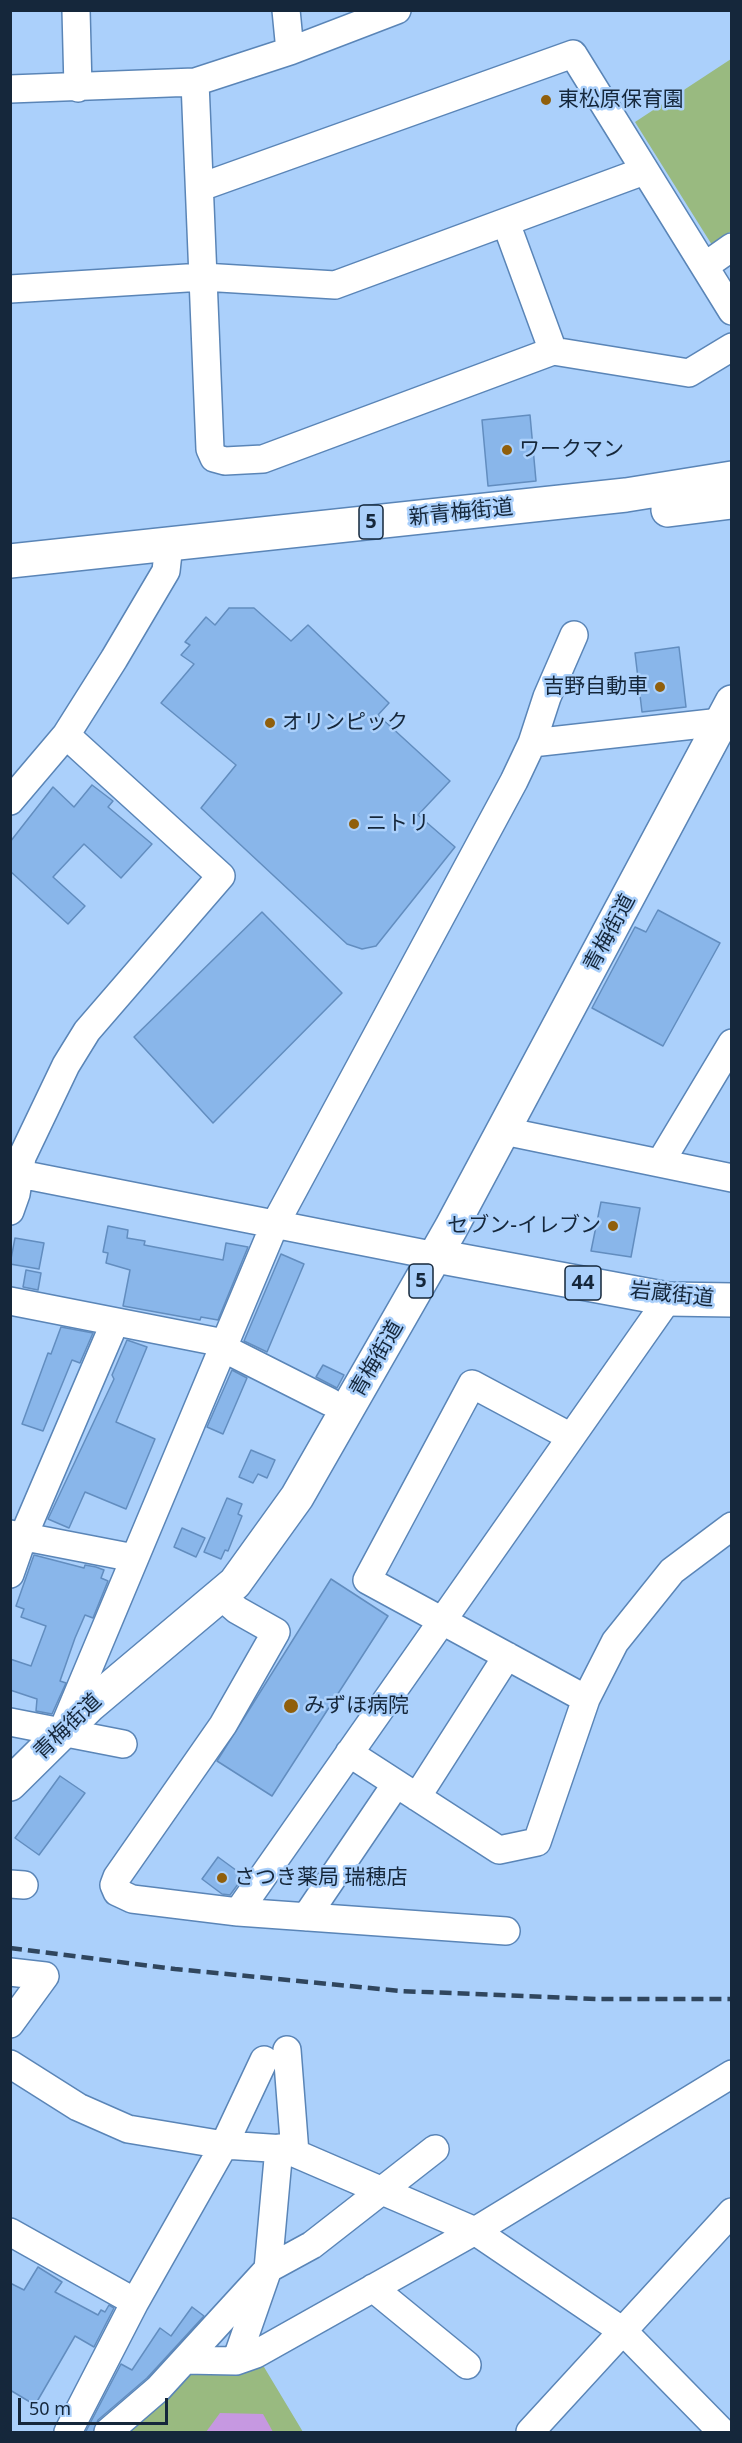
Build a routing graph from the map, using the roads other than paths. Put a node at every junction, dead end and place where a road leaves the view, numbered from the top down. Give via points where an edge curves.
1 (76, 10) edge
2 (285, 10) edge
3 (385, 13) edge
4 (290, 51) junction
5 (195, 82) junction
6 (78, 88) junction
7 (10, 89) edge
8 (644, 171) junction
9 (201, 187) junction
10 (506, 223) junction
11 (732, 247) edge
12 (705, 266) junction
13 (203, 276) junction
14 (10, 289) edge
15 (732, 311) edge
16 (732, 347) edge
17 (553, 351) junction
18 (732, 478) edge
19 (732, 502) edge
20 (168, 554) junction
21 (10, 561) edge
22 (10, 579) edge
23 (574, 635) dead end
24 (728, 717) edge
25 (66, 735) junction
26 (532, 743) junction
27 (10, 801) edge
28 (732, 1043) edge
29 (504, 1131) junction
30 (660, 1163) junction
31 (15, 1173) edge
32 (732, 1178) edge
33 (10, 1211) edge
34 (274, 1226) junction
35 (436, 1256) junction
36 (668, 1299) junction
37 (732, 1300) edge
38 (10, 1301) edge
39 (115, 1322) junction
40 (222, 1345) junction
41 (330, 1402) dead end
42 (572, 1437) junction
43 (732, 1526) edge
44 (17, 1535) edge
45 (134, 1558) junction
46 (10, 1574) edge
47 (221, 1596) junction
48 (442, 1623) junction
49 (507, 1656) junction
50 (586, 1698) junction
51 (10, 1722) edge
52 (62, 1732) junction
53 (123, 1744) dead end
54 (349, 1753) junction
55 (10, 1784) edge
56 (407, 1791) junction
57 (238, 1911) junction
58 (306, 1917) junction
59 (506, 1930) dead end
60 (10, 1972) edge
61 (10, 2024) edge
62 (10, 2064) edge
63 (730, 2078) edge
64 (224, 2145) junction
65 (435, 2149) dead end
66 (287, 2150) junction
67 (380, 2191) junction
68 (732, 2212) edge
69 (475, 2231) junction
70 (10, 2232) edge
71 (268, 2269) junction
72 (373, 2288) junction
73 (135, 2302) junction
74 (624, 2332) junction
75 (185, 2360) junction
76 (236, 2361) junction
77 (467, 2365) dead end
78 (68, 2433) edge
79 (108, 2433) edge
80 (530, 2433) edge
81 (722, 2433) edge

1 - 6 street
2 - 4 street
3 - 4 street
4 - 5 street
5 - 6 street
5 - 9 street
6 - 7 street
8 - 9 street via 573,54
8 - 10 street
8 - 12 street
9 - 13 street
10 - 13 street via 335,285
10 - 17 street
11 - 12 street
12 - 15 street
13 - 14 street
13 - 17 street via 210,449 214,458 225,461 263,459
16 - 17 street via 689,373
18 - 20 main road, 新青梅街道 / 5
19 - 20 main road, 新青梅街道 / 5 via 548,525
20 - 21 main road, 新青梅街道 / 5
20 - 22 main road, 新青梅街道 / 5
20 - 25 street via 114,659
23 - 26 street
24 - 26 street
24 - 29 main road, 青梅街道 / 5
25 - 27 street
25 - 31 street via 221,876 87,1031 66,1065
26 - 34 street
28 - 30 street
29 - 30 street
29 - 35 main road, 青梅街道 / 5
30 - 32 street
31 - 33 street
31 - 34 street
34 - 35 street
34 - 40 street
35 - 36 main road, 岩蔵街道 / 44
35 - 47 main road, 青梅街道 / 5 via 297,1497 255,1557
36 - 37 main road, 岩蔵街道 / 44
36 - 42 street
38 - 39 street
39 - 40 street
39 - 44 street
40 - 41 street
40 - 45 street
42 - 48 street
42 - 48 street via 472,1384 367,1580
43 - 50 street via 672,1571 615,1642
44 - 45 street
44 - 46 street
45 - 52 street
47 - 52 main road, 青梅街道 / 5
47 - 57 street via 276,1632 223,1725 114,1885 117,1892 132,1899
48 - 49 street
48 - 54 street
49 - 50 street
49 - 56 street
50 - 56 street via 537,1842 499,1850
51 - 52 street
52 - 53 street
52 - 55 main road, 青梅街道 / 5
54 - 56 street
54 - 57 street
56 - 58 street
57 - 58 street
58 - 59 street
60 - 61 street via 45,1976
62 - 64 street via 78,2107 128,2129
63 - 69 street
64 - 66 street
64 - 66 street via 275,2055
64 - 73 street
65 - 67 street
66 - 67 street
66 - 71 street
67 - 69 street
67 - 71 street via 312,2245
68 - 74 street
69 - 72 street
69 - 74 street
70 - 73 street
71 - 75 street
71 - 76 street
72 - 76 street via 256,2354
72 - 77 street
73 - 78 street
74 - 80 street
74 - 81 street
75 - 76 street
75 - 79 street via 159,2389

